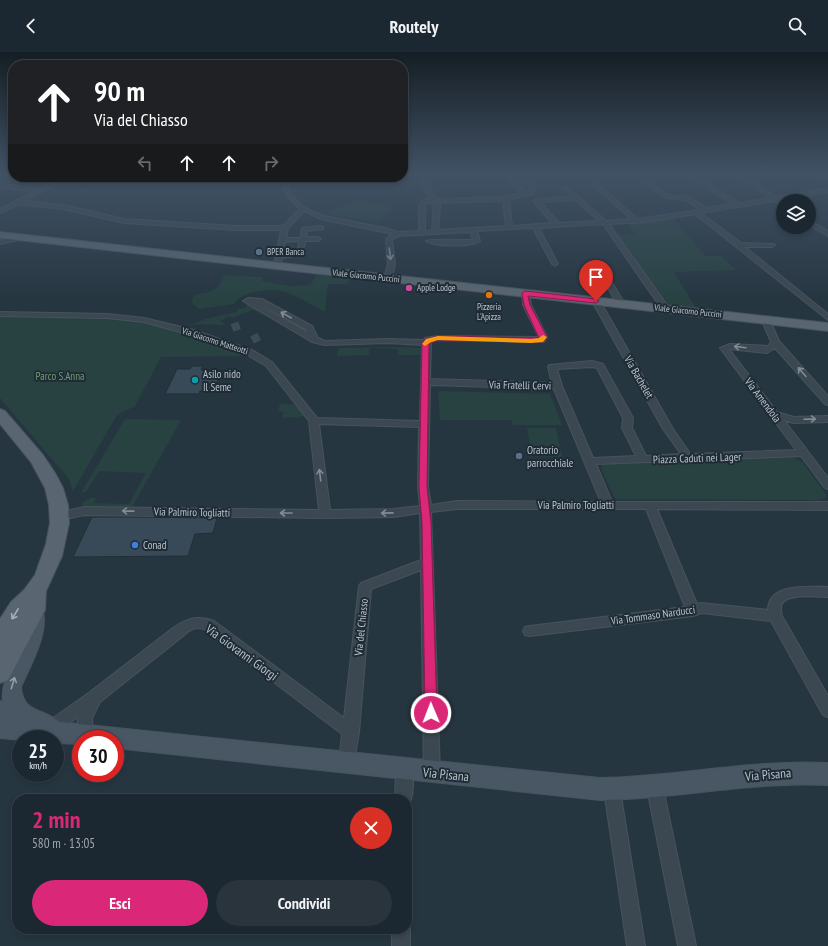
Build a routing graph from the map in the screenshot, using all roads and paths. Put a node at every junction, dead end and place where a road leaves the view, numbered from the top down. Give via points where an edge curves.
1 (101, 216) edge
2 (296, 216) edge
3 (318, 216) edge
4 (422, 216) edge
5 (435, 216) edge
6 (508, 216) edge
7 (549, 216) edge
8 (597, 216) edge
9 (631, 216) edge
10 (668, 216) edge
11 (701, 216) edge
12 (637, 221) junction
13 (605, 223) junction
14 (557, 225) junction
15 (535, 226) junction
16 (816, 226) edge
17 (285, 228) junction
18 (321, 228) dead end
19 (509, 228) junction
20 (473, 230) junction
21 (422, 232) junction
22 (434, 232) junction
23 (397, 234) junction
24 (828, 234) edge
25 (0, 235) edge
26 (20, 238) junction
27 (318, 239) dead end
28 (282, 240) junction
29 (303, 240) junction
30 (429, 240) dead end
31 (0, 242) edge
32 (739, 245) junction
33 (772, 245) dead end
34 (278, 261) junction
35 (555, 264) dead end
36 (600, 268) dead end
37 (388, 278) junction
38 (525, 293) junction
39 (596, 301) junction
40 (621, 304) junction
41 (666, 309) junction
42 (0, 314) edge
43 (828, 318) edge
44 (766, 320) junction
45 (828, 327) edge
46 (315, 340) junction
47 (775, 342) junction
48 (426, 343) junction
49 (764, 350) junction
50 (793, 361) junction
51 (425, 382) junction
52 (557, 386) junction
53 (828, 402) edge
54 (0, 414) edge
55 (775, 414) junction
56 (828, 419) edge
57 (793, 420) junction
58 (314, 421) junction
59 (424, 424) junction
60 (786, 430) junction
61 (684, 452) dead end
62 (804, 453) junction
63 (643, 459) junction
64 (590, 460) junction
65 (828, 485) edge
66 (608, 505) junction
67 (650, 506) junction
68 (828, 506) edge
69 (426, 508) junction
70 (325, 514) junction
71 (60, 516) junction
72 (427, 562) junction
73 (828, 592) edge
74 (35, 600) junction
75 (693, 611) junction
76 (775, 616) junction
77 (530, 631) dead end
78 (0, 640) edge
79 (0, 673) edge
80 (95, 697) junction
81 (828, 710) edge
82 (0, 711) edge
83 (0, 728) edge
84 (67, 732) junction
85 (350, 732) junction
86 (347, 762) junction
87 (404, 769) junction
88 (432, 773) junction
89 (828, 774) edge
90 (655, 788) junction
91 (612, 790) junction
92 (403, 794) edge
93 (401, 934) edge
94 (401, 946) edge
95 (636, 946) edge
96 (687, 946) edge

1 - 17 street via 124,221 236,228
2 - 17 street
3 - 23 street
4 - 21 street
5 - 22 street
6 - 19 street
7 - 14 street
8 - 13 street
9 - 12 street
10 - 12 street
11 - 32 street
12 - 13 street
13 - 14 street
13 - 41 street
14 - 15 street
15 - 19 street
15 - 35 street
16 - 24 street
17 - 28 street
18 - 29 street via 304,229
19 - 20 street
20 - 22 street
20 - 30 street via 477,241 474,242 442,243
21 - 22 street
21 - 23 street
23 -> 37 street via 389,239 391,262
25 - 26 main road, Viale Giacomo Puccini
26 - 31 street
26 - 34 main road, Viale Giacomo Puccini
27 - 29 street
28 - 29 street
28 - 34 street
29 - 34 street via 301,250
32 - 33 street
32 - 43 street
34 - 37 main road, Viale Giacomo Puccini
36 - 40 street
37 - 38 main road, Viale Giacomo Puccini
38 - 39 main road, Viale Giacomo Puccini
38 - 48 street via 527,305 543,337 541,340 438,338
39 - 40 main road, Viale Giacomo Puccini
39 - 61 street, Via Bachelet via 668,429
40 - 41 main road, Viale Giacomo Puccini
41 - 44 main road, Viale Giacomo Puccini
42 - 58 street, Via Giacomo Matteotti via 107,316 144,320 187,331 249,352 269,364
44 - 45 main road, Viale Giacomo Puccini
44 - 47 street
46 -> 46 street via 308,328 259,301 247,301
46 - 48 street via 332,344 388,341
47 - 49 street via 771,348
47 - 50 street
48 - 51 street
49 - 50 street, Via Amendola via 781,354
49 -> 55 street, Via Amendola via 730,346 724,348
53 -> 50 street
51 - 52 street, Via Fratelli Cervi
51 - 59 street
52 - 63 street via 552,367 592,364 600,366 628,418 627,428
52 - 64 street, Via Fratelli Cervi
54 - 71 main road via 52,481 59,501
55 - 57 street
55 - 60 street, Via Amendola
57 -> 56 street
57 - 60 street via 785,425
58 - 59 street
70 -> 58 street
59 - 69 street via 423,487
60 - 62 street, Via Amendola
62 - 63 street, Piazza Caduti nei Lager
62 - 65 street, Via Amendola
63 - 64 street, Piazza Caduti nei Lager
64 - 66 street, Via Fratelli Cervi
66 - 67 street, Via Palmiro Togliatti
66 - 69 street, Via Palmiro Togliatti via 456,505
67 - 68 street, Via Palmiro Togliatti
67 - 75 street
69 -> 70 street, Via Palmiro Togliatti via 394,513
69 - 72 street
70 -> 71 street, Via Palmiro Togliatti via 84,511
71 - 74 main road via 54,550
72 - 85 street, Via del Chiasso via 365,586
72 - 88 street
73 - 76 street via 784,594 775,601
74 -> 78 main road via 18,609
74 - 79 main road
84 -> 74 main road via 13,706 11,687 33,634
75 - 76 street, Via Tommaso Narducci via 701,608
75 - 77 street, Via Tommaso Narducci
76 - 81 street
80 - 84 street, Via Giovanni Giorgi
80 - 84 street, Via Giovanni Giorgi via 85,718
80 - 85 street, Via Giovanni Giorgi via 178,632 200,621 209,625
82 - 84 main road, Via Pisana via 21,722
83 - 84 main road, Via Pisana
84 - 86 main road, Via Pisana
85 - 86 street, Via del Chiasso
86 - 87 main road, Via Pisana
87 - 88 main road, Via Pisana
87 - 92 street
88 - 91 main road, Via Pisana
89 - 90 main road, Via Pisana via 772,772
90 - 91 main road, Via Pisana
90 - 96 street
91 - 95 street
93 - 94 street

